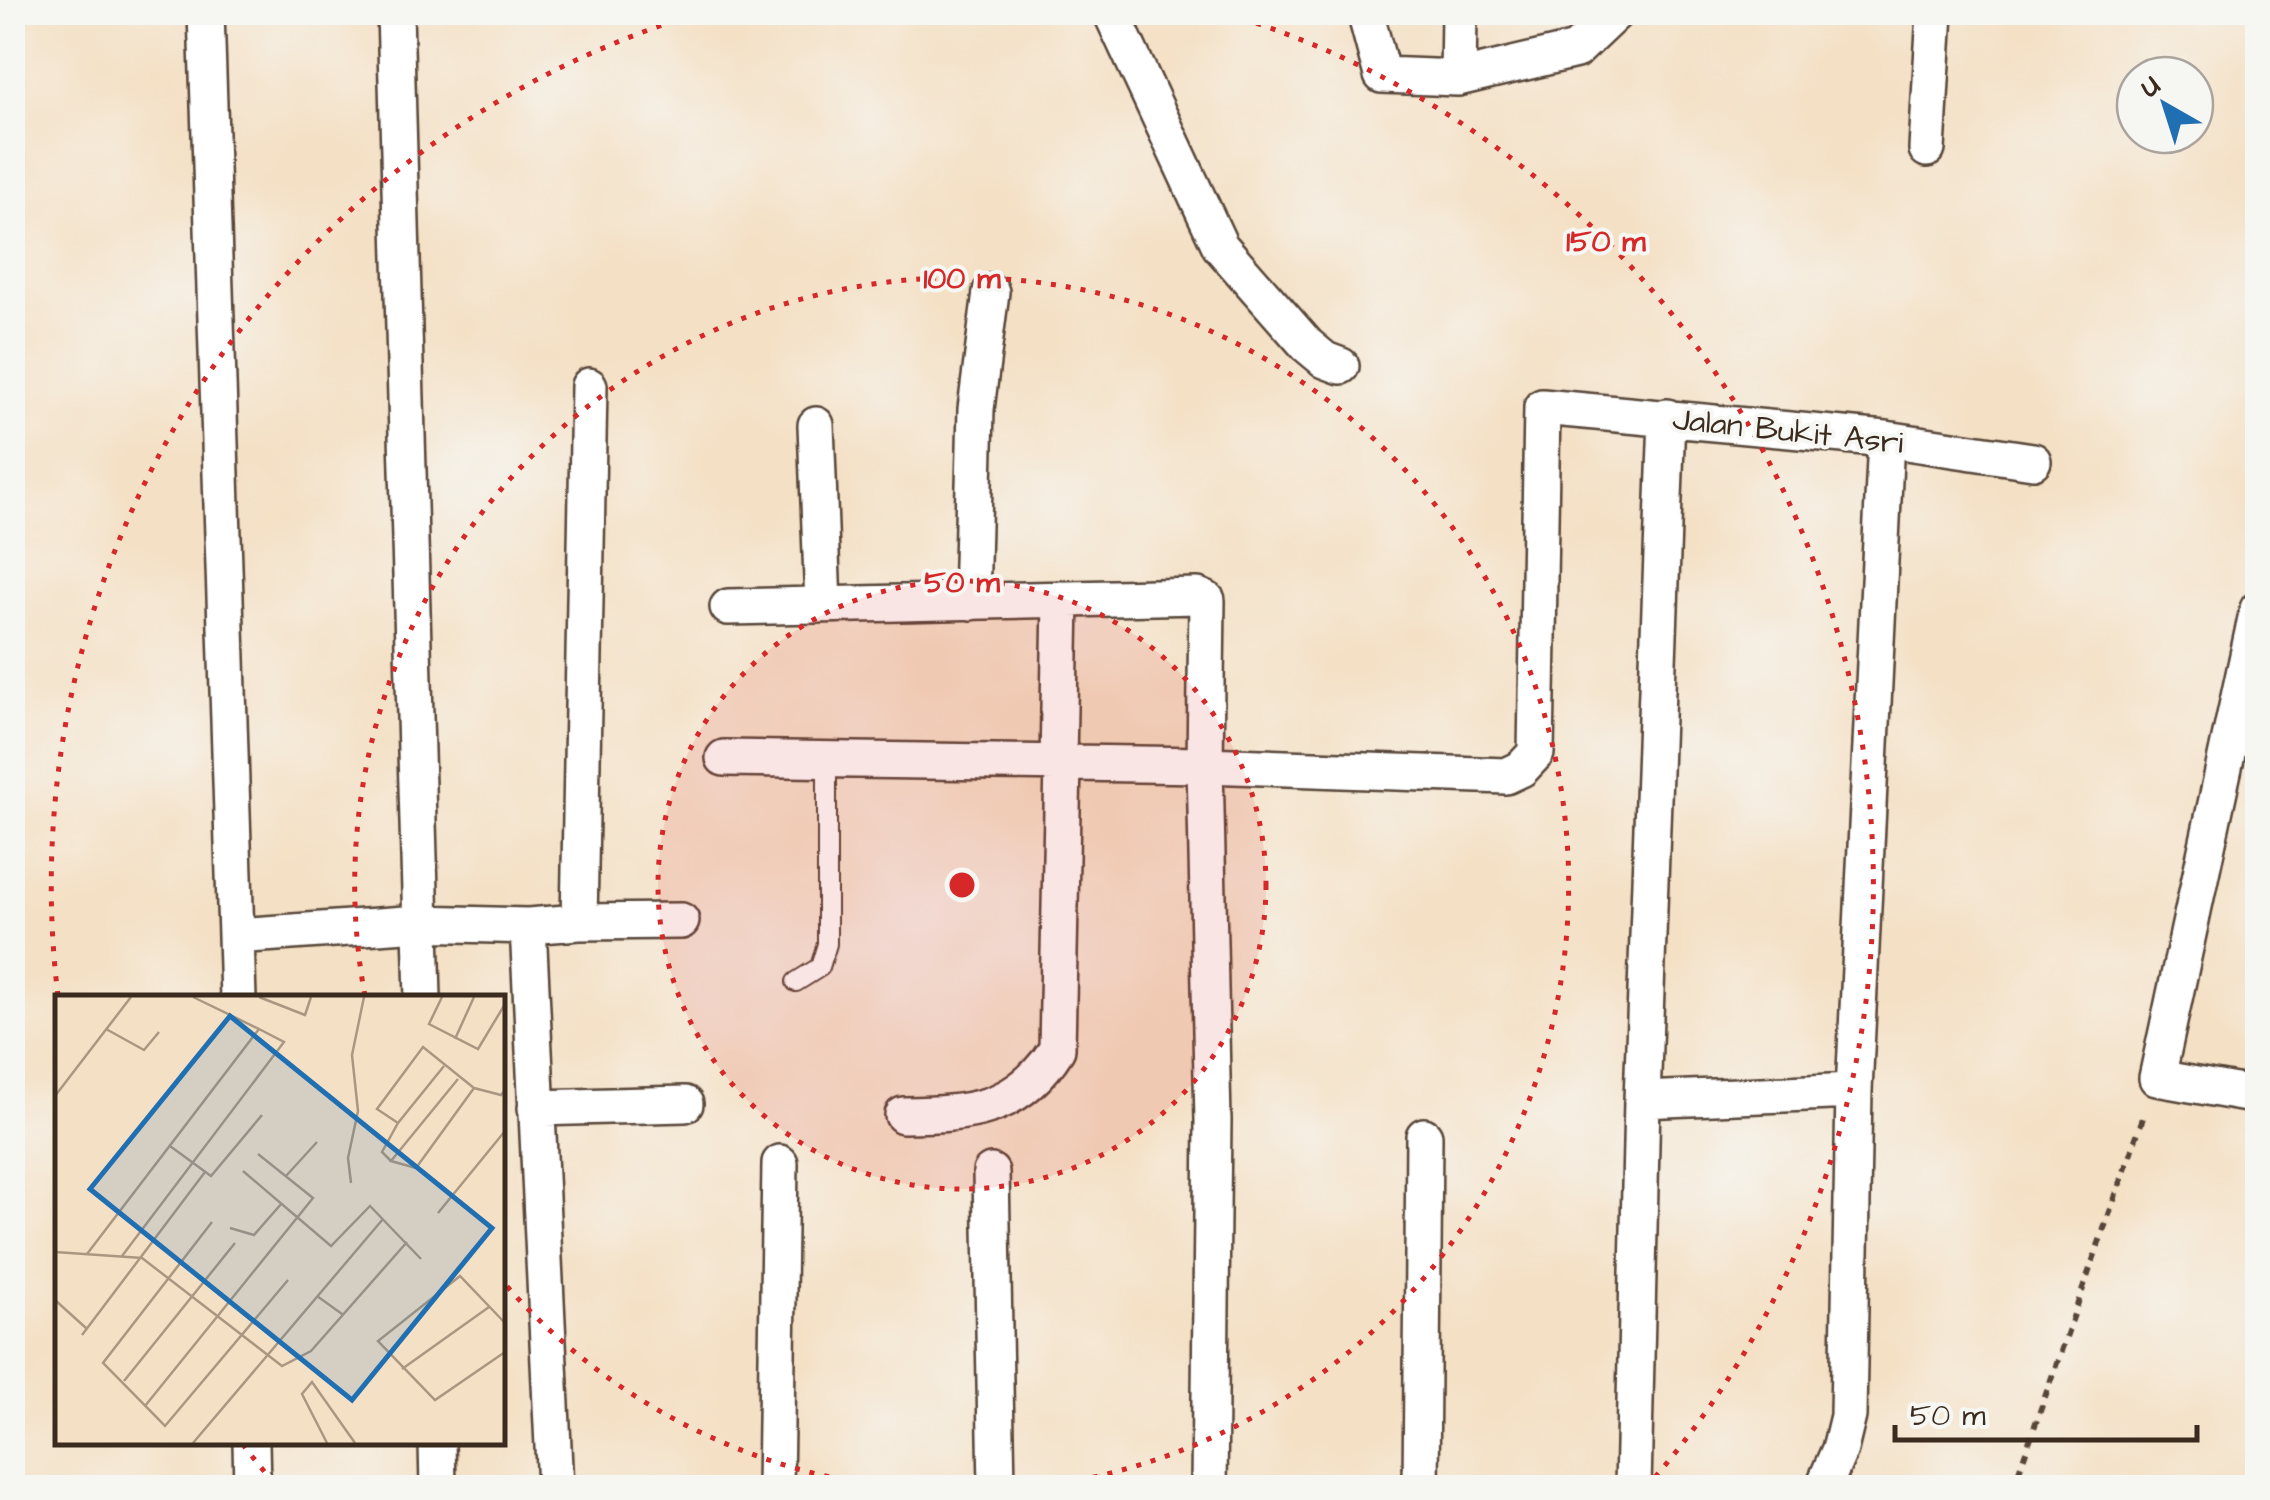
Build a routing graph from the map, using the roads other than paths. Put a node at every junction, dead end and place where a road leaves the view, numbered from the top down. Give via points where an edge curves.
1 (206, 12) edge
2 (395, 12) edge
3 (1111, 12) edge
4 (1365, 12) edge
5 (1459, 12) edge
6 (1616, 12) edge
7 (1934, 12) edge
8 (1458, 78) junction
9 (1927, 148) dead end
10 (990, 292) dead end
11 (1341, 366) dead end
12 (589, 386) dead end
13 (1667, 417) junction
14 (816, 425) dead end
15 (1886, 439) junction
16 (2032, 462) dead end
17 (1061, 598) junction
18 (971, 602) junction
19 (823, 604) junction
20 (728, 607) dead end
21 (2258, 609) edge
22 (724, 758) dead end
23 (827, 760) junction
24 (1060, 762) junction
25 (1205, 764) junction
26 (681, 921) dead end
27 (579, 922) junction
28 (420, 923) junction
29 (528, 926) junction
30 (236, 936) junction
31 (796, 982) dead end
32 (238, 995) edge
33 (423, 995) edge
34 (1854, 1091) junction
35 (2258, 1096) edge
36 (1642, 1100) junction
37 (685, 1104) dead end
38 (536, 1108) junction
39 (903, 1116) dead end
40 (1424, 1136) dead end
41 (780, 1163) dead end
42 (992, 1172) dead end
43 (251, 1445) edge
44 (437, 1445) edge
45 (252, 1488) edge
46 (438, 1488) edge
47 (555, 1488) edge
48 (776, 1488) edge
49 (997, 1488) edge
50 (1209, 1488) edge
51 (1422, 1488) edge
52 (1633, 1488) edge
53 (1822, 1488) edge

1 - 30 street
2 - 28 street
3 - 11 street via 1220,246 1307,344
4 - 8 street via 1382,75
5 - 8 street
6 - 8 street via 1576,50
7 - 9 street
10 - 18 street via 976,408
12 - 27 street
13 - 15 street, Jalan Bukit Asri
13 - 25 street, Jalan Bukit Asri via 1542,407 1536,753 1529,762 1506,776
13 - 36 street
14 - 19 street
15 - 16 street, Jalan Bukit Asri
15 - 34 street
17 - 18 street
17 - 24 street
17 - 25 street via 1207,600
18 - 19 street
19 - 20 street
21 - 35 street via 2157,1078
22 - 23 street
23 - 24 street
23 - 31 lane via 827,944 820,967
24 - 25 street
24 - 39 street via 1056,1049 1041,1074 994,1106
25 - 50 street via 1212,1121
26 - 27 street
27 - 29 street
28 - 29 street
28 - 30 street
28 - 33 street
29 - 38 street
30 - 32 street
34 - 36 street
34 - 53 street via 1848,1416
36 - 52 street
37 - 38 street
38 - 47 street
40 - 51 street
41 - 48 street
42 - 49 street
43 - 45 street
44 - 46 street

